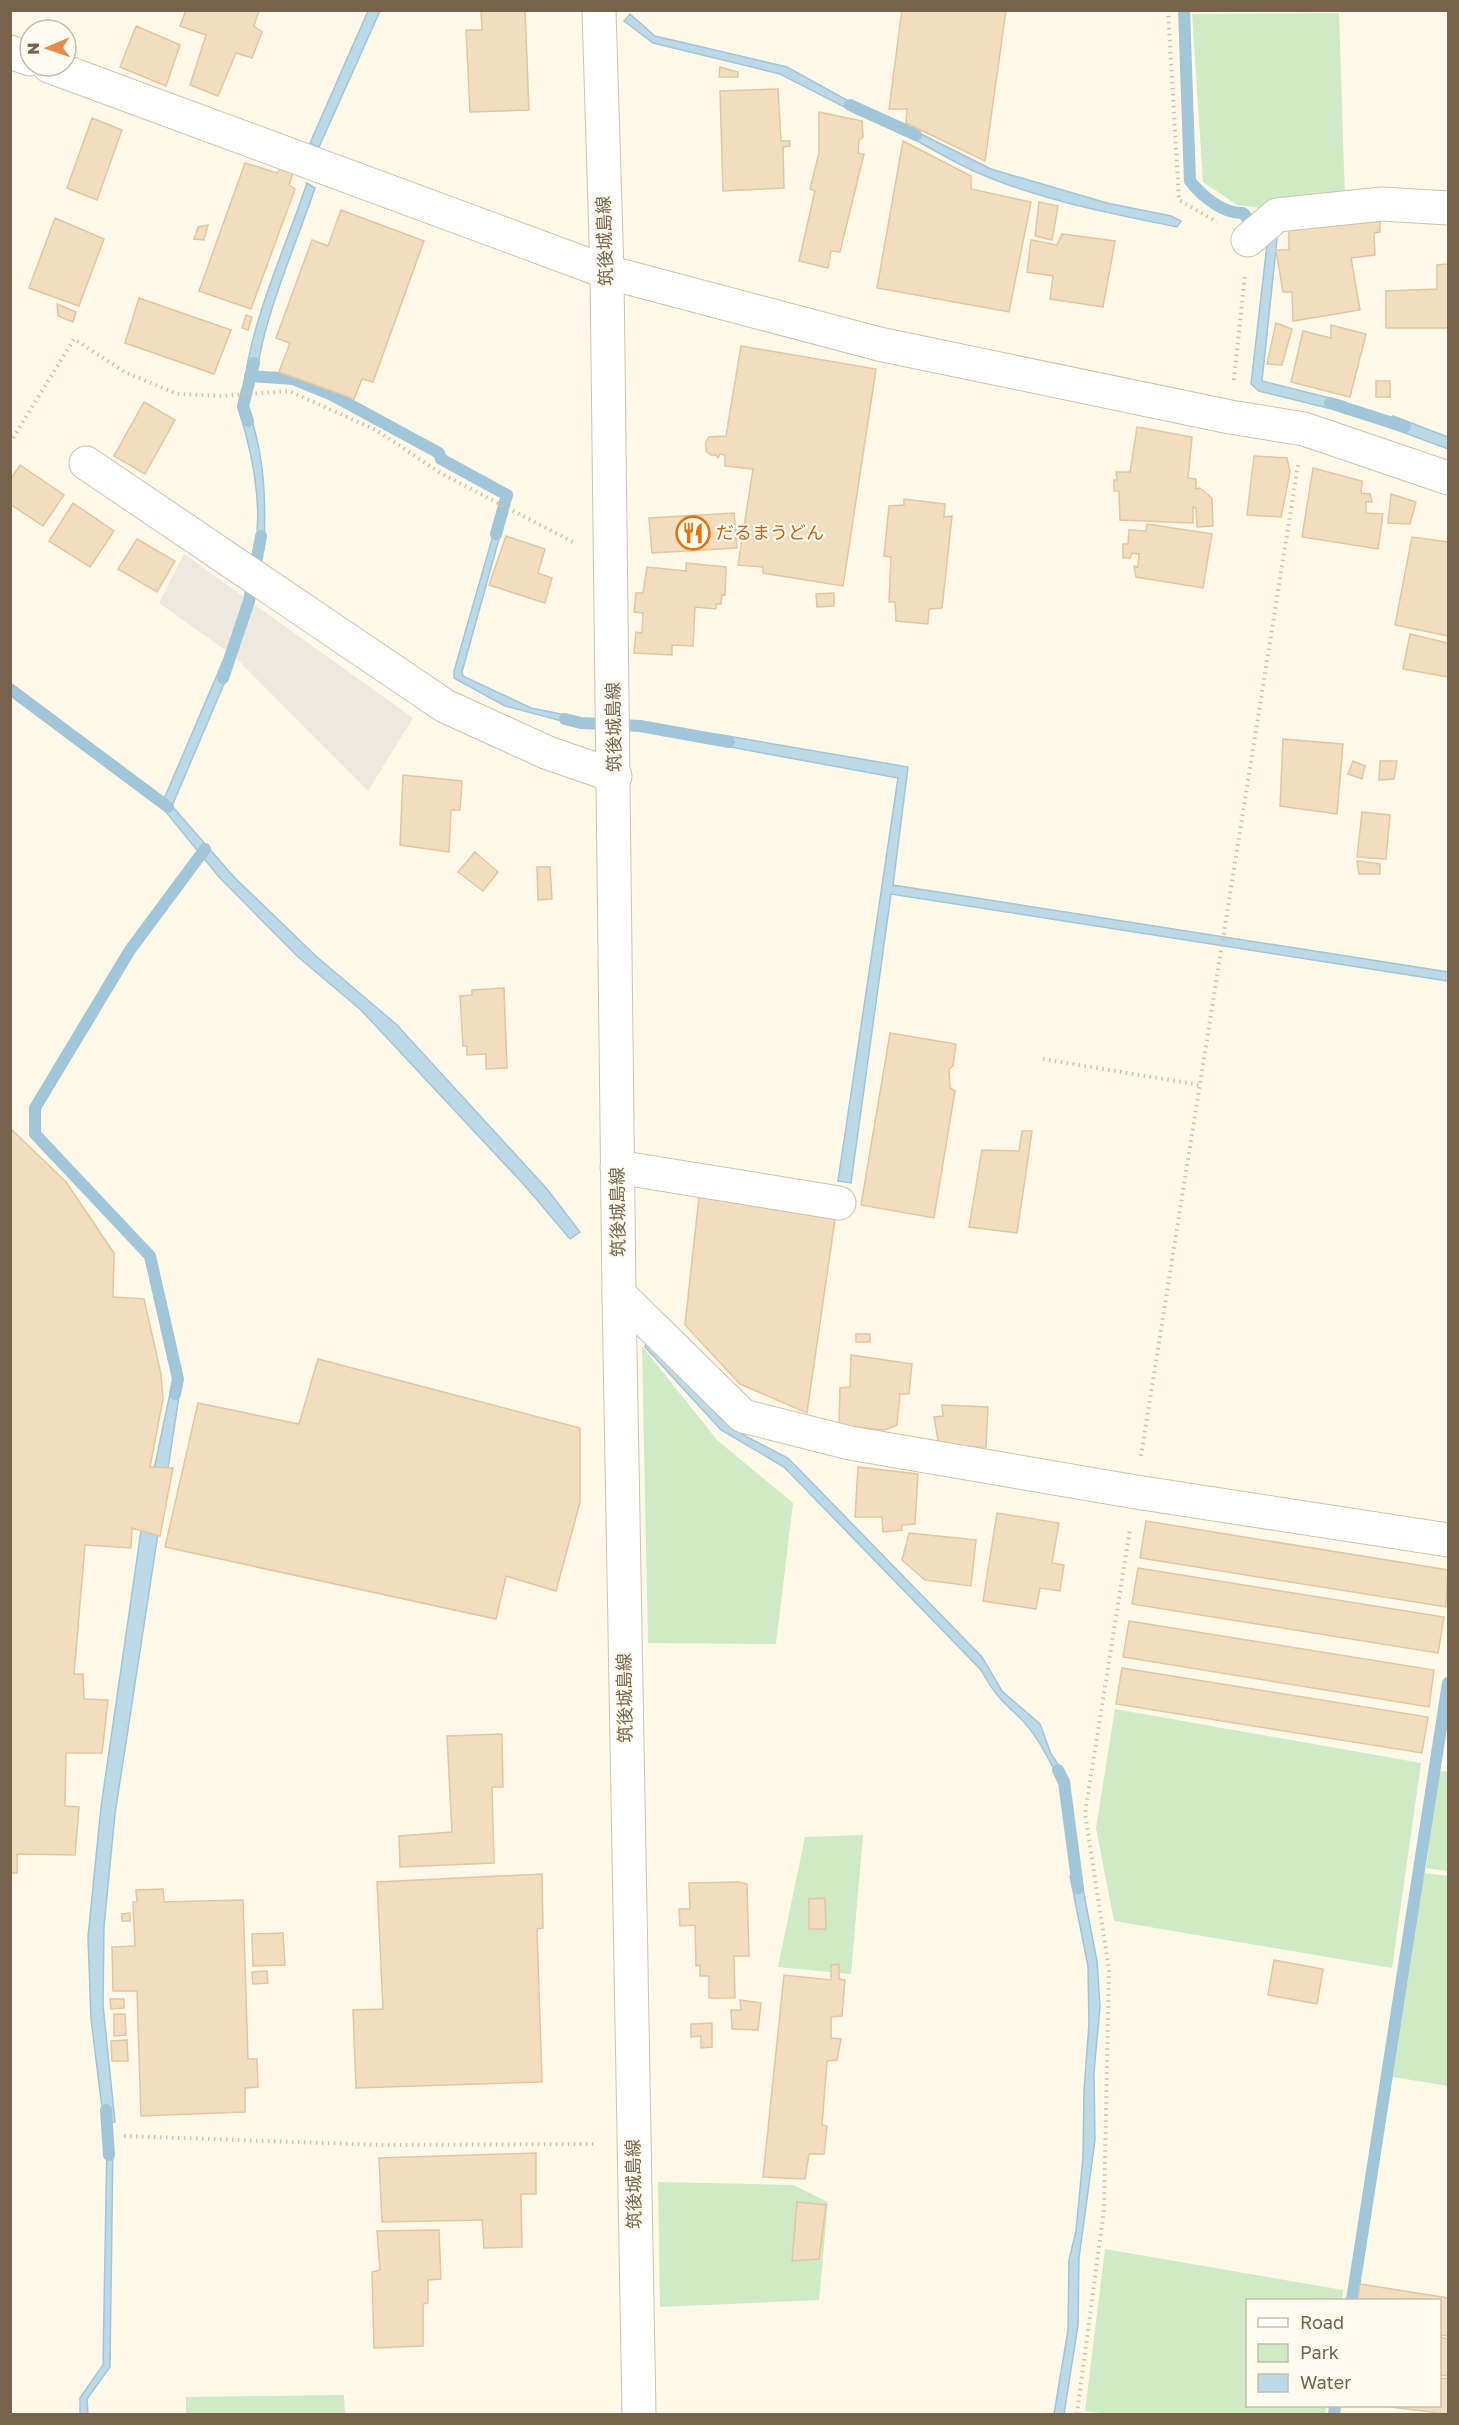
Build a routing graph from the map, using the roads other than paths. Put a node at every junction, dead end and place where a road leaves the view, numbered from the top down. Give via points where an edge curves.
1 (598, 10) edge
2 (78, 77) edge
3 (1449, 208) edge
4 (1248, 240) road end
5 (607, 272) junction
6 (86, 463) dead end
7 (1449, 478) edge
8 (615, 776) junction
9 (617, 1167) junction
10 (839, 1203) dead end
11 (619, 1294) junction
12 (1449, 1540) edge
13 (639, 2415) edge

1 - 5 street, 筑後城島線
2 - 5 street
3 - 4 street via 1382,204 1277,215
5 - 7 street via 879,344 1304,429
5 - 8 street, 筑後城島線
6 - 8 street via 445,706 548,753
8 - 9 street, 筑後城島線
9 - 10 street
9 - 11 street, 筑後城島線
11 - 12 street via 743,1416 850,1443
11 - 13 street, 筑後城島線

